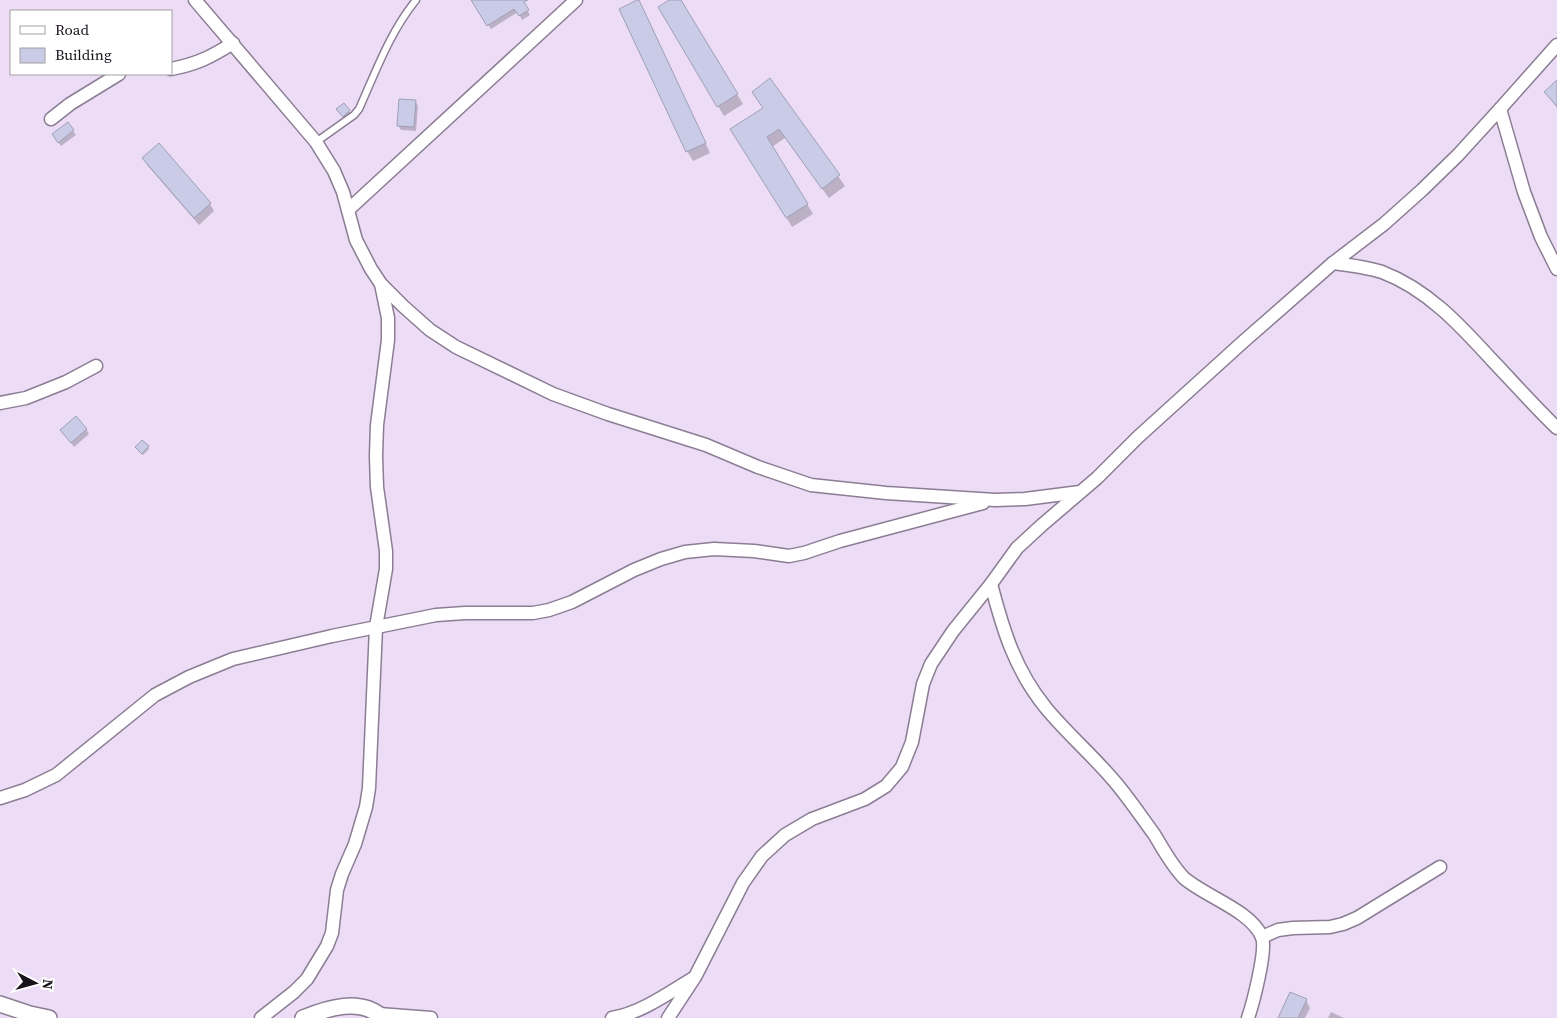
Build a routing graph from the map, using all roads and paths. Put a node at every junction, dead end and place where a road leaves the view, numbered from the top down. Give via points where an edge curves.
1 (195, 0) edge
2 (416, 0) edge
3 (576, 0) edge
4 (233, 43) junction
5 (1557, 45) edge
6 (172, 69) edge
7 (117, 75) edge
8 (1500, 109) junction
9 (51, 119) dead end
10 (316, 142) junction
11 (348, 210) junction
12 (1333, 263) junction
13 (1557, 269) edge
14 (381, 284) junction
15 (96, 366) dead end
16 (0, 403) edge
17 (1557, 428) edge
18 (1080, 492) junction
19 (995, 500) junction
20 (991, 584) junction
21 (376, 627) junction
22 (0, 798) edge
23 (1440, 867) dead end
24 (1262, 937) junction
25 (695, 977) junction
26 (0, 1004) edge
27 (381, 1016) edge
28 (1250, 1017) edge
29 (49, 1018) edge
30 (261, 1018) edge
31 (303, 1018) edge
32 (431, 1018) edge
33 (612, 1018) edge
34 (668, 1018) edge

1 - 4 street
2 - 10 lane via 382,56 359,109
3 - 11 street
4 - 6 street via 197,63
4 - 10 street
5 - 8 street
7 - 9 street
8 - 12 street via 1422,190
8 - 13 street via 1524,192
10 - 11 street via 334,171
11 - 14 street via 356,240
12 - 17 street via 1363,266 1383,273 1434,302
12 - 18 street
14 - 19 street via 430,330 456,347 552,394 706,445 758,467 811,485
14 - 21 street via 388,318 388,340 376,456 386,569
15 - 16 street via 26,398
18 - 19 street
18 - 20 street via 1017,548
19 - 21 street via 788,556 714,549 685,552 634,570 572,602 533,614 436,615
20 - 24 street via 1014,658 1046,707 1120,787 1184,878 1234,908 1253,924
20 - 25 street via 931,664 923,684 912,742 902,767 886,786 865,799 812,819 785,835 762,856 743,883
21 - 22 street via 233,659 189,677 155,695 56,775
21 - 30 street via 369,788 355,844 337,890 332,933 307,979
23 - 24 street via 1357,918 1330,927 1278,930
24 - 28 street via 1264,952
25 - 33 street via 652,1002
25 - 34 street
26 - 29 street
27 - 31 street via 366,1008 348,1006 325,1009
27 - 32 street

